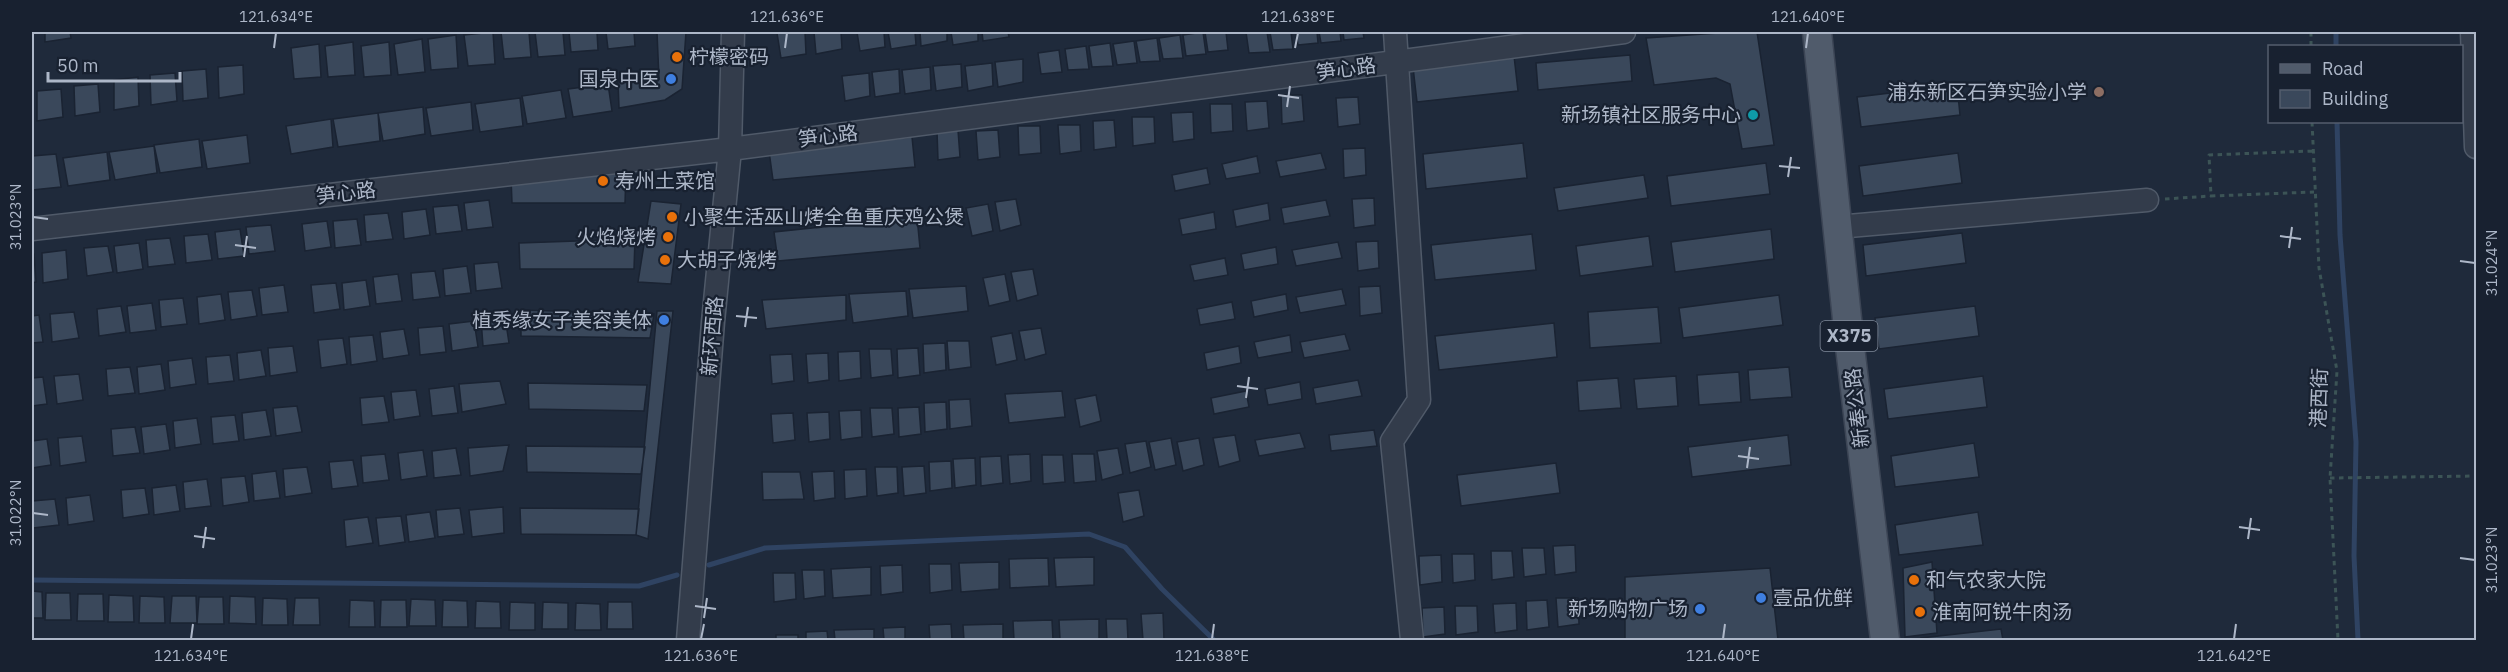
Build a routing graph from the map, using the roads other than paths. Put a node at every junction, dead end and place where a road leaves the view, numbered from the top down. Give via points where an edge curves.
1 (733, 32) edge
2 (1395, 32) edge
3 (1624, 32) edge
4 (1817, 32) edge
5 (2472, 32) edge
6 (1399, 62) junction
7 (2476, 147) edge
8 (730, 149) junction
9 (2147, 200) road end
10 (1837, 227) junction
11 (32, 229) edge
12 (688, 640) edge
13 (1412, 640) edge
14 (1885, 640) edge

1 - 8 street, 新环西路
2 - 6 street
3 - 6 street, 笋心路
4 - 10 main road, 新奉公路 / X375
5 - 7 street
6 - 8 street, 笋心路
6 - 13 street via 1419,400 1392,441
8 - 11 street, 笋心路
8 - 12 street, 新环西路
9 - 10 street
10 - 14 main road, 新奉公路 / X375

